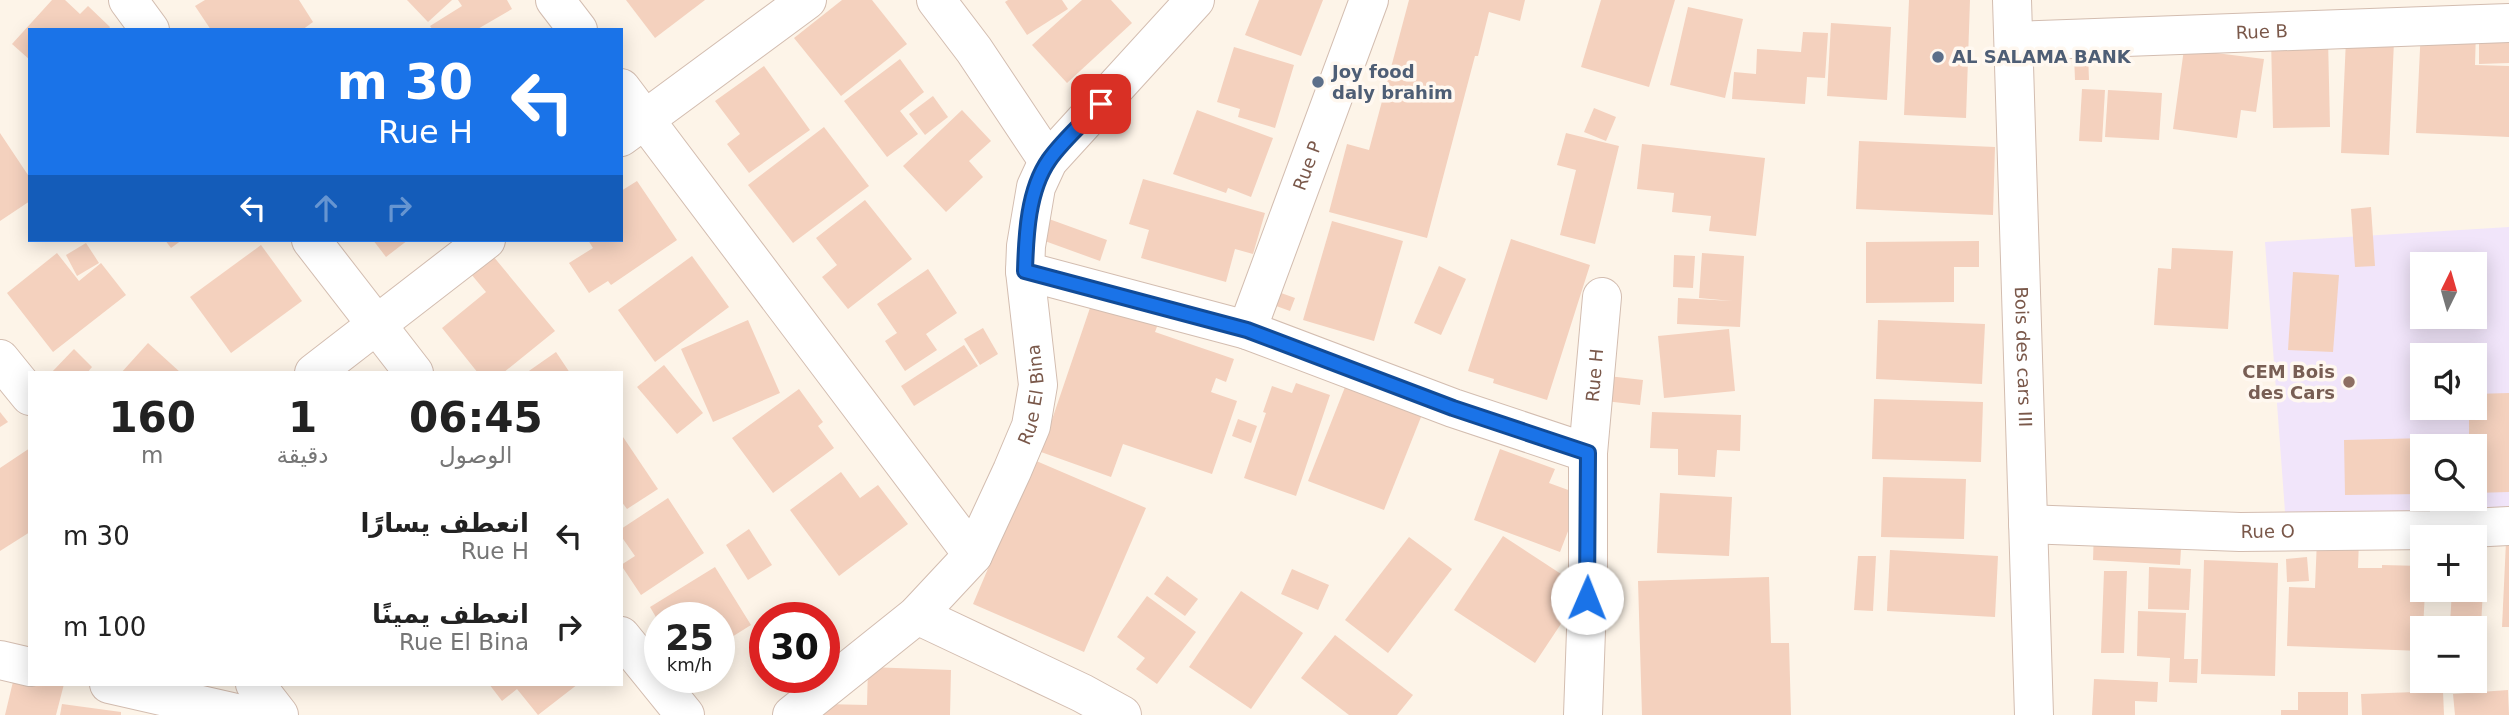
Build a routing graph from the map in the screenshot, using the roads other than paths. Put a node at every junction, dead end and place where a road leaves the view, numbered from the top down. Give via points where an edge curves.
1 (128, 0) edge
2 (555, 0) edge
3 (807, 0) edge
4 (936, 0) edge
5 (1195, 0) edge
6 (1369, 0) edge
7 (2012, 0) edge
8 (2509, 23) edge
9 (149, 28) edge
10 (576, 28) edge
11 (2015, 41) junction
12 (623, 95) edge
13 (633, 128) edge
14 (1048, 161) junction
15 (313, 242) edge
16 (483, 242) edge
17 (1025, 271) junction
18 (1602, 297) dead end
19 (375, 324) junction
20 (1247, 330) junction
21 (0, 359) edge
22 (316, 371) edge
23 (412, 371) edge
24 (28, 394) edge
25 (1588, 453) junction
26 (2028, 524) junction
27 (2509, 526) edge
28 (972, 555) junction
29 (917, 615) junction
30 (623, 638) edge
31 (0, 660) edge
32 (28, 667) edge
33 (118, 686) edge
34 (257, 686) edge
35 (245, 715) edge
36 (279, 715) edge
37 (685, 715) edge
38 (792, 715) edge
39 (1122, 715) edge
40 (1583, 715) edge
41 (2034, 715) edge

1 - 9 street
2 - 10 street
3 - 13 street
4 - 14 street
5 - 14 street, Rue El Bina
6 - 20 street, Rue P
7 - 11 street, Bois des cars III
8 - 11 street, Rue B
11 - 26 street, Bois des cars III
12 - 13 street
13 - 28 street
14 - 17 street, Rue El Bina via 1036,187
15 - 19 street
16 - 19 street
17 - 20 street
17 - 28 street, Rue El Bina via 1038,385 1031,426
18 - 25 street, Rue H
19 - 22 street
19 - 23 street
20 - 25 street
21 - 24 street
25 - 40 street, Rue H
26 - 27 street, Rue O via 2240,532
26 - 41 street, Bois des cars III
28 - 29 street, Rue El Bina
29 - 38 street, Rue El Bina
29 - 39 street
30 - 37 street
31 - 32 street
33 - 35 street
34 - 36 street

